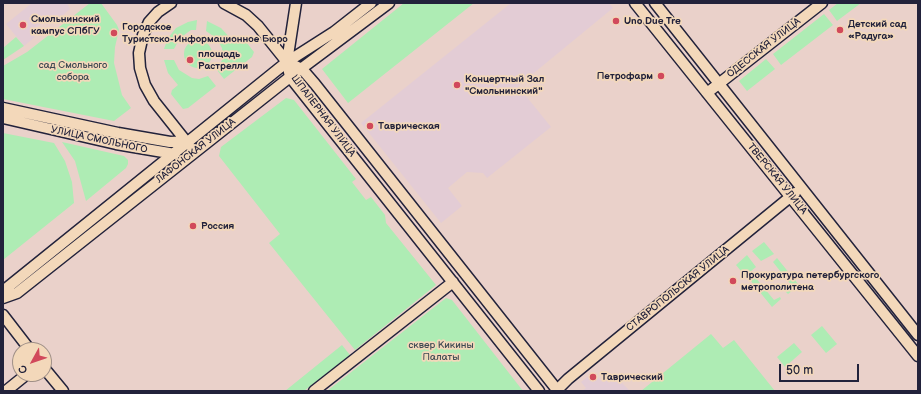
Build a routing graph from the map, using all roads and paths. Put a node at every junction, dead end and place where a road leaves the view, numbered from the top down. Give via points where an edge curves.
1 (171, 3) edge
2 (224, 3) edge
3 (296, 3) edge
4 (371, 3) edge
5 (389, 3) edge
6 (635, 3) edge
7 (655, 3) edge
8 (822, 3) edge
9 (287, 62) junction
10 (302, 69) junction
11 (290, 77) junction
12 (719, 83) junction
13 (707, 93) junction
14 (3, 108) edge
15 (3, 118) edge
16 (186, 141) junction
17 (195, 152) junction
18 (170, 154) junction
19 (802, 188) junction
20 (790, 197) junction
21 (453, 282) junction
22 (3, 291) edge
23 (3, 298) edge
24 (3, 315) edge
25 (918, 335) edge
26 (24, 342) edge
27 (918, 356) edge
28 (52, 378) edge
29 (17, 382) edge
30 (557, 390) edge
31 (6, 391) edge
32 (63, 391) edge
33 (314, 391) edge
34 (540, 391) edge

1 - 16 street via 149,22 139,53 140,68 145,85 154,101
2 - 9 street via 254,23
3 - 9 street
4 - 9 street, ЛАФОНСКАЯ УЛИЦА via 334,32
5 - 10 street, ЛАФОНСКАЯ УЛИЦА
6 - 13 street, ТВЕРСКАЯ УЛИЦА
7 - 12 street, ТВЕРСКАЯ УЛИЦА
8 - 12 street, ОДЕССКАЯ УЛИЦА
9 - 10 street, ШПАЛЕРНАЯ УЛИЦА
9 - 11 street, ШПАЛЕРНАЯ УЛИЦА
9 - 16 street, ЛАФОНСКАЯ УЛИЦА
10 - 11 street, ЛАФОНСКАЯ УЛИЦА
10 - 30 street, ШПАЛЕРНАЯ УЛИЦА
11 - 17 street, ЛАФОНСКАЯ УЛИЦА
11 - 21 street, ШПАЛЕРНАЯ УЛИЦА
12 - 13 street, ОДЕССКАЯ УЛИЦА
12 - 19 street, ТВЕРСКАЯ УЛИЦА
13 - 20 street, ТВЕРСКАЯ УЛИЦА
14 - 16 street, УЛИЦА СМОЛЬНОГО via 118,133 170,142
15 - 18 street, УЛИЦА СМОЛЬНОГО
16 - 17 street
16 - 18 street, ЛАФОНСКАЯ УЛИЦА
17 - 18 street, УЛИЦА СМОЛЬНОГО
17 - 23 street, ЛАФОНСКАЯ УЛИЦА via 17,293
18 - 22 street, ЛАФОНСКАЯ УЛИЦА
19 - 20 street, СТАВРОПОЛЬСКАЯ УЛИЦА
19 - 25 street, ТВЕРСКАЯ УЛИЦА
20 - 27 street, ТВЕРСКАЯ УЛИЦА
20 - 30 street, СТАВРОПОЛЬСКАЯ УЛИЦА via 568,378
21 - 33 street
21 - 34 street, ШПАЛЕРНАЯ УЛИЦА
24 - 26 street
28 - 32 street
29 - 31 street

